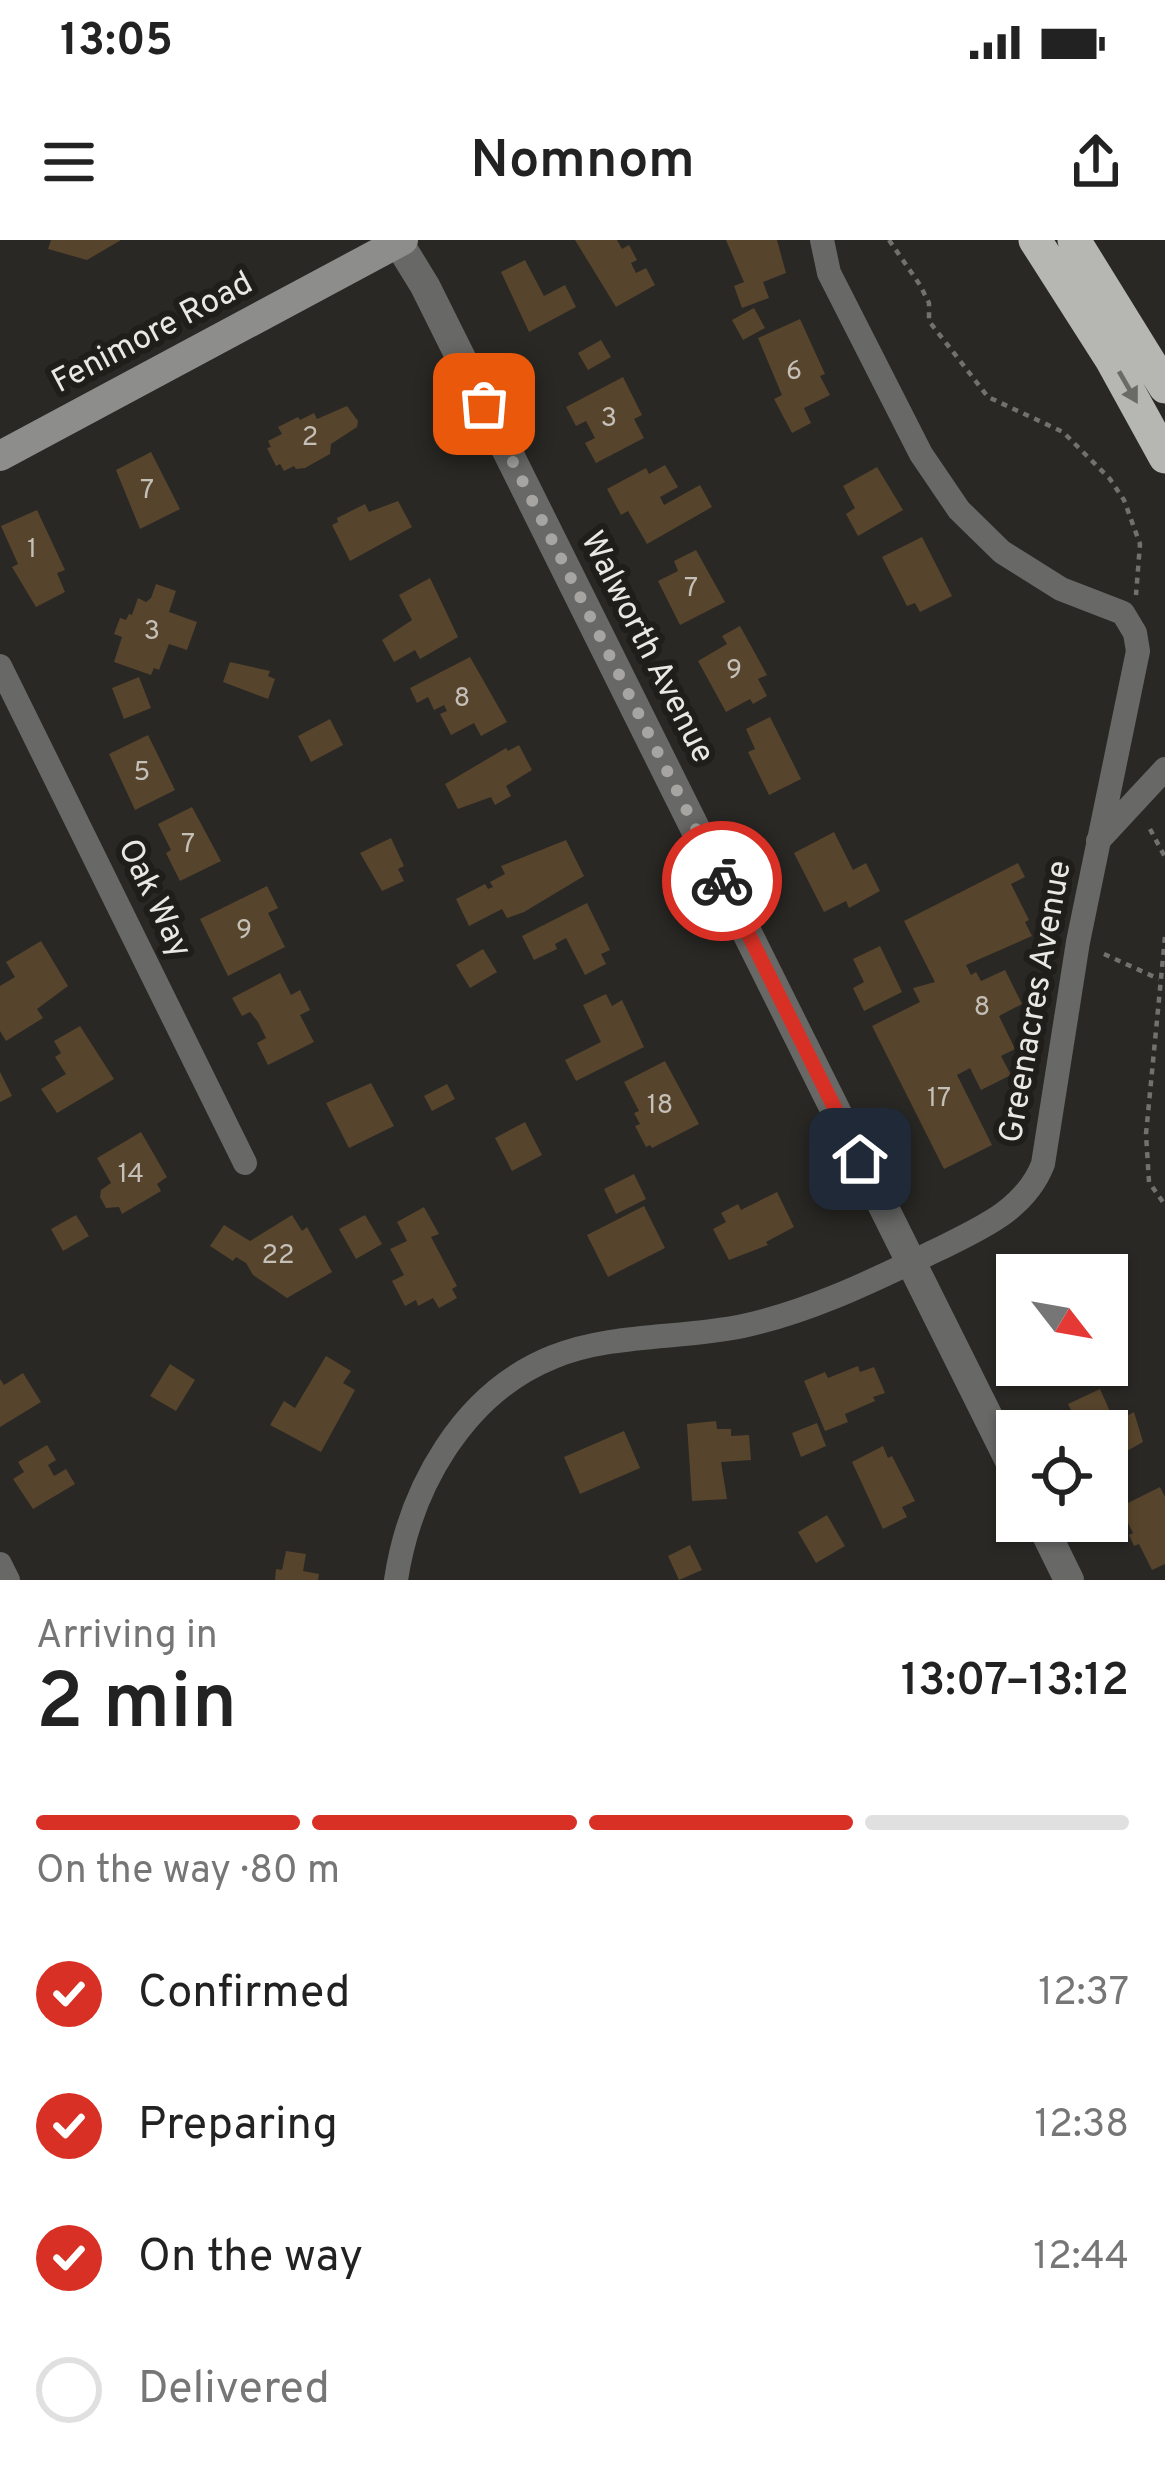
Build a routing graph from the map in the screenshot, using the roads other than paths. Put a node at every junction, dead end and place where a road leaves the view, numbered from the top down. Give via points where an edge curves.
1 (822, 240) edge
2 (1035, 240) edge
3 (1074, 240) edge
4 (399, 241) edge
5 (1165, 388) edge
6 (0, 456) edge
7 (1165, 458) edge
8 (0, 666) edge
9 (1165, 769) edge
10 (1098, 841) junction
11 (245, 1163) dead end
12 (912, 1262) junction
13 (996, 1432) edge
14 (1050, 1542) edge
15 (0, 1564) edge
16 (8, 1580) edge
17 (396, 1580) edge
18 (1069, 1580) edge

1 - 10 street via 829,273 959,510 1002,552 1060,590 1130,621 1138,651
2 -> 7 highway
3 - 5 highway
4 - 6 main road, Fenimore Road
4 - 12 street, Walworth Avenue
8 - 11 street, Oak Way
9 - 10 street, Greenacres Avenue
10 - 12 street, Greenacres Avenue via 1037,1178 996,1220
12 - 13 street, Walworth Avenue
12 - 17 street, Greenacres Avenue via 775,1318 582,1349 529,1369 478,1408 428,1475
14 - 18 street
15 - 16 street

